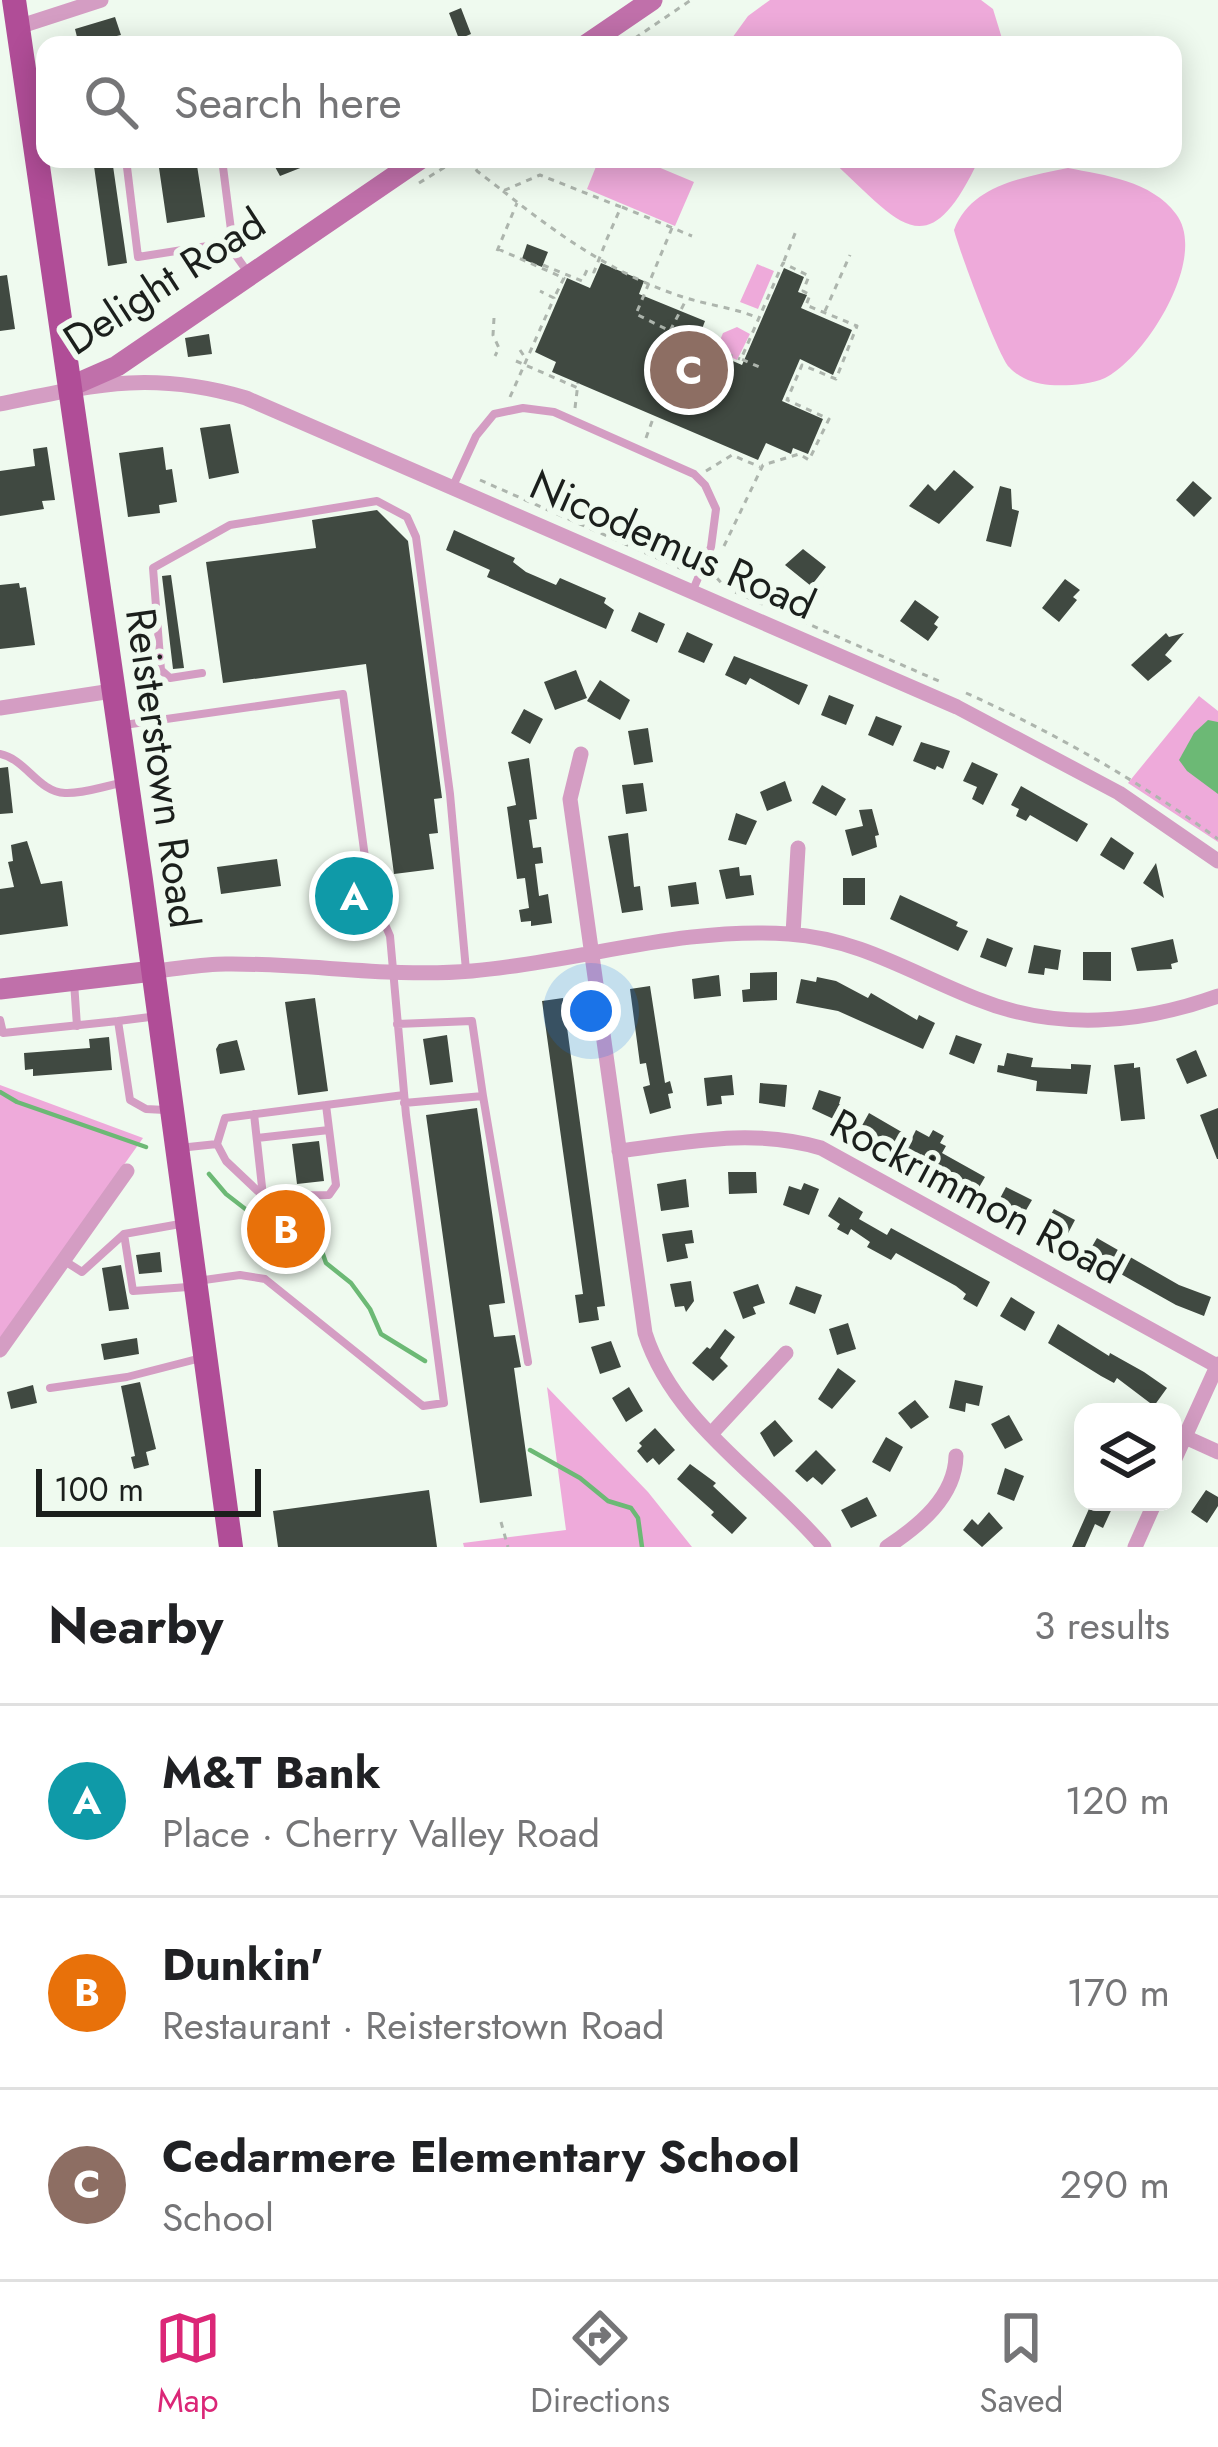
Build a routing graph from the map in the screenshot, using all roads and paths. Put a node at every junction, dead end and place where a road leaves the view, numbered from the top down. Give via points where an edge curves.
1 (14, 0) edge
2 (101, 0) edge
3 (652, 0) edge
4 (692, 0) edge
5 (18, 27) junction
6 (599, 36) edge
7 (638, 36) edge
8 (36, 111) edge
9 (44, 168) edge
10 (127, 168) edge
11 (223, 168) edge
12 (476, 168) edge
13 (421, 171) edge
14 (503, 191) junction
15 (517, 202) junction
16 (621, 207) junction
17 (673, 228) junction
18 (796, 231) dead end
19 (692, 236) dead end
20 (227, 243) junction
21 (850, 256) dead end
22 (599, 260) junction
23 (783, 263) junction
24 (542, 265) dead end
25 (250, 274) junction
26 (650, 282) junction
27 (540, 291) dead end
28 (554, 298) junction
29 (687, 298) junction
30 (824, 312) junction
31 (494, 318) dead end
32 (759, 319) junction
33 (670, 331) junction
34 (520, 350) dead end
35 (496, 356) dead end
36 (741, 359) junction
37 (516, 361) dead end
38 (526, 363) junction
39 (764, 369) dead end
40 (69, 387) junction
41 (509, 399) dead end
42 (0, 404) edge
43 (575, 410) dead end
44 (654, 416) dead end
45 (645, 440) dead end
46 (761, 468) junction
47 (706, 471) dead end
48 (480, 480) dead end
49 (453, 486) junction
50 (682, 569) dead end
51 (692, 592) junction
52 (202, 673) dead end
53 (112, 692) junction
54 (0, 708) edge
55 (118, 726) junction
56 (0, 754) edge
57 (581, 754) dead end
58 (126, 782) junction
59 (1218, 839) edge
60 (799, 848) dead end
61 (1218, 861) edge
62 (793, 934) junction
63 (592, 953) junction
64 (153, 971) junction
65 (392, 972) junction
66 (466, 972) junction
67 (74, 981) junction
68 (0, 989) edge
69 (1218, 998) edge
70 (159, 1016) junction
71 (0, 1020) edge
72 (118, 1022) junction
73 (397, 1024) junction
74 (77, 1025) junction
75 (483, 1096) junction
76 (404, 1099) junction
77 (326, 1105) junction
78 (172, 1110) junction
79 (254, 1114) junction
80 (329, 1130) junction
81 (257, 1138) junction
82 (217, 1144) junction
83 (177, 1149) junction
84 (619, 1151) junction
85 (127, 1171) dead end
86 (263, 1196) junction
87 (187, 1222) junction
88 (124, 1234) junction
89 (62, 1259) junction
90 (196, 1284) junction
91 (0, 1349) edge
92 (786, 1353) dead end
93 (206, 1357) junction
94 (528, 1362) dead end
95 (1217, 1365) edge
96 (50, 1388) dead end
97 (711, 1434) junction
98 (1185, 1437) junction
99 (1182, 1444) edge
100 (1218, 1452) edge
101 (956, 1456) dead end
102 (1151, 1511) edge
103 (501, 1522) dead end
104 (231, 1547) edge
105 (508, 1547) edge
106 (824, 1547) edge
107 (887, 1547) edge
108 (1135, 1547) edge

1 - 5 main road, Reisterstown Road
2 - 5 street
3 - 6 street
4 - 7 path
5 - 8 main road, Reisterstown Road
9 - 40 main road, Reisterstown Road
10 - 20 lane via 138,257
11 - 20 lane
12 - 14 path
13 - 25 street, Delight Road
14 - 15 path
14 - 16 path via 540,175
15 - 22 path
15 - 28 path via 498,250 563,278
16 - 17 path
16 - 22 path
17 - 19 path
17 - 26 path
18 - 23 path
20 - 25 lane
21 - 30 path
22 - 24 path via 582,281
22 - 26 path
23 - 30 path via 809,276 806,305
23 - 32 path
25 - 40 street, Delight Road via 117,366
26 - 29 path
26 - 33 path via 636,314
27 - 28 path
28 - 38 path
29 - 32 path
29 - 33 path
30 - 46 path via 857,326 836,379 802,364 787,400 829,419 809,460 799,454
31 - 35 path
32 - 36 path
33 - 36 path
34 - 38 path
36 - 39 path
37 - 38 path
38 - 41 path
38 - 43 path via 578,385
40 - 42 street, Nicodemus Road
40 - 49 street, Nicodemus Road via 136,380 215,389
40 - 53 main road, Reisterstown Road
44 - 45 path
46 - 47 path via 732,455
46 - 59 path via 716,566 726,588 1044,729
48 - 50 path
49 - 51 street, Nicodemus Road
49 - 51 lane via 484,422 523,408 554,412 661,458 705,484 716,509
51 - 61 street, Nicodemus Road via 1037,746
52 - 66 lane via 170,679 161,670 153,568 230,525 377,501 407,517 447,770
53 - 54 street
53 - 55 main road, Reisterstown Road
55 - 58 main road, Reisterstown Road
55 - 65 lane via 344,694 369,887 390,936
56 - 58 lane via 62,793
57 - 63 street via 570,799
58 - 64 main road, Reisterstown Road
60 - 62 street
62 - 63 street via 718,935
62 - 69 street via 857,946 976,999 1052,1019 1130,1018
63 - 66 street
63 - 84 street
64 - 65 street via 220,963
64 - 67 street
64 - 70 main road, Reisterstown Road
65 - 66 street
65 - 73 lane
67 - 68 street
67 - 74 lane
70 - 72 lane
70 - 78 main road, Reisterstown Road
71 - 74 lane via 3,1033
72 - 74 lane
72 - 78 lane via 130,1100
73 - 75 lane via 472,1022
73 - 76 lane
75 - 76 lane
75 - 94 lane
76 - 77 lane
76 - 90 lane via 444,1403 423,1406 265,1279
77 - 79 lane
77 - 80 lane
78 - 83 main road, Reisterstown Road
79 - 81 lane
79 - 82 lane via 225,1118
80 - 81 lane
80 - 86 lane via 336,1184 329,1195
81 - 86 lane
82 - 83 lane
82 - 86 lane
83 - 87 main road, Reisterstown Road
84 - 95 street, Rockrimmon Road via 745,1136 821,1148
84 - 97 street via 645,1333 675,1396
85 - 89 street
87 - 88 lane
87 - 90 main road, Reisterstown Road
88 - 89 lane via 82,1272
88 - 90 lane via 133,1291
89 - 91 street
90 - 93 main road, Reisterstown Road
92 - 97 street
93 - 96 lane
93 - 104 main road, Reisterstown Road
95 - 98 street
97 - 106 street
98 - 99 street
98 - 100 street
101 - 107 street via 943,1497
102 - 108 street
103 - 105 path

